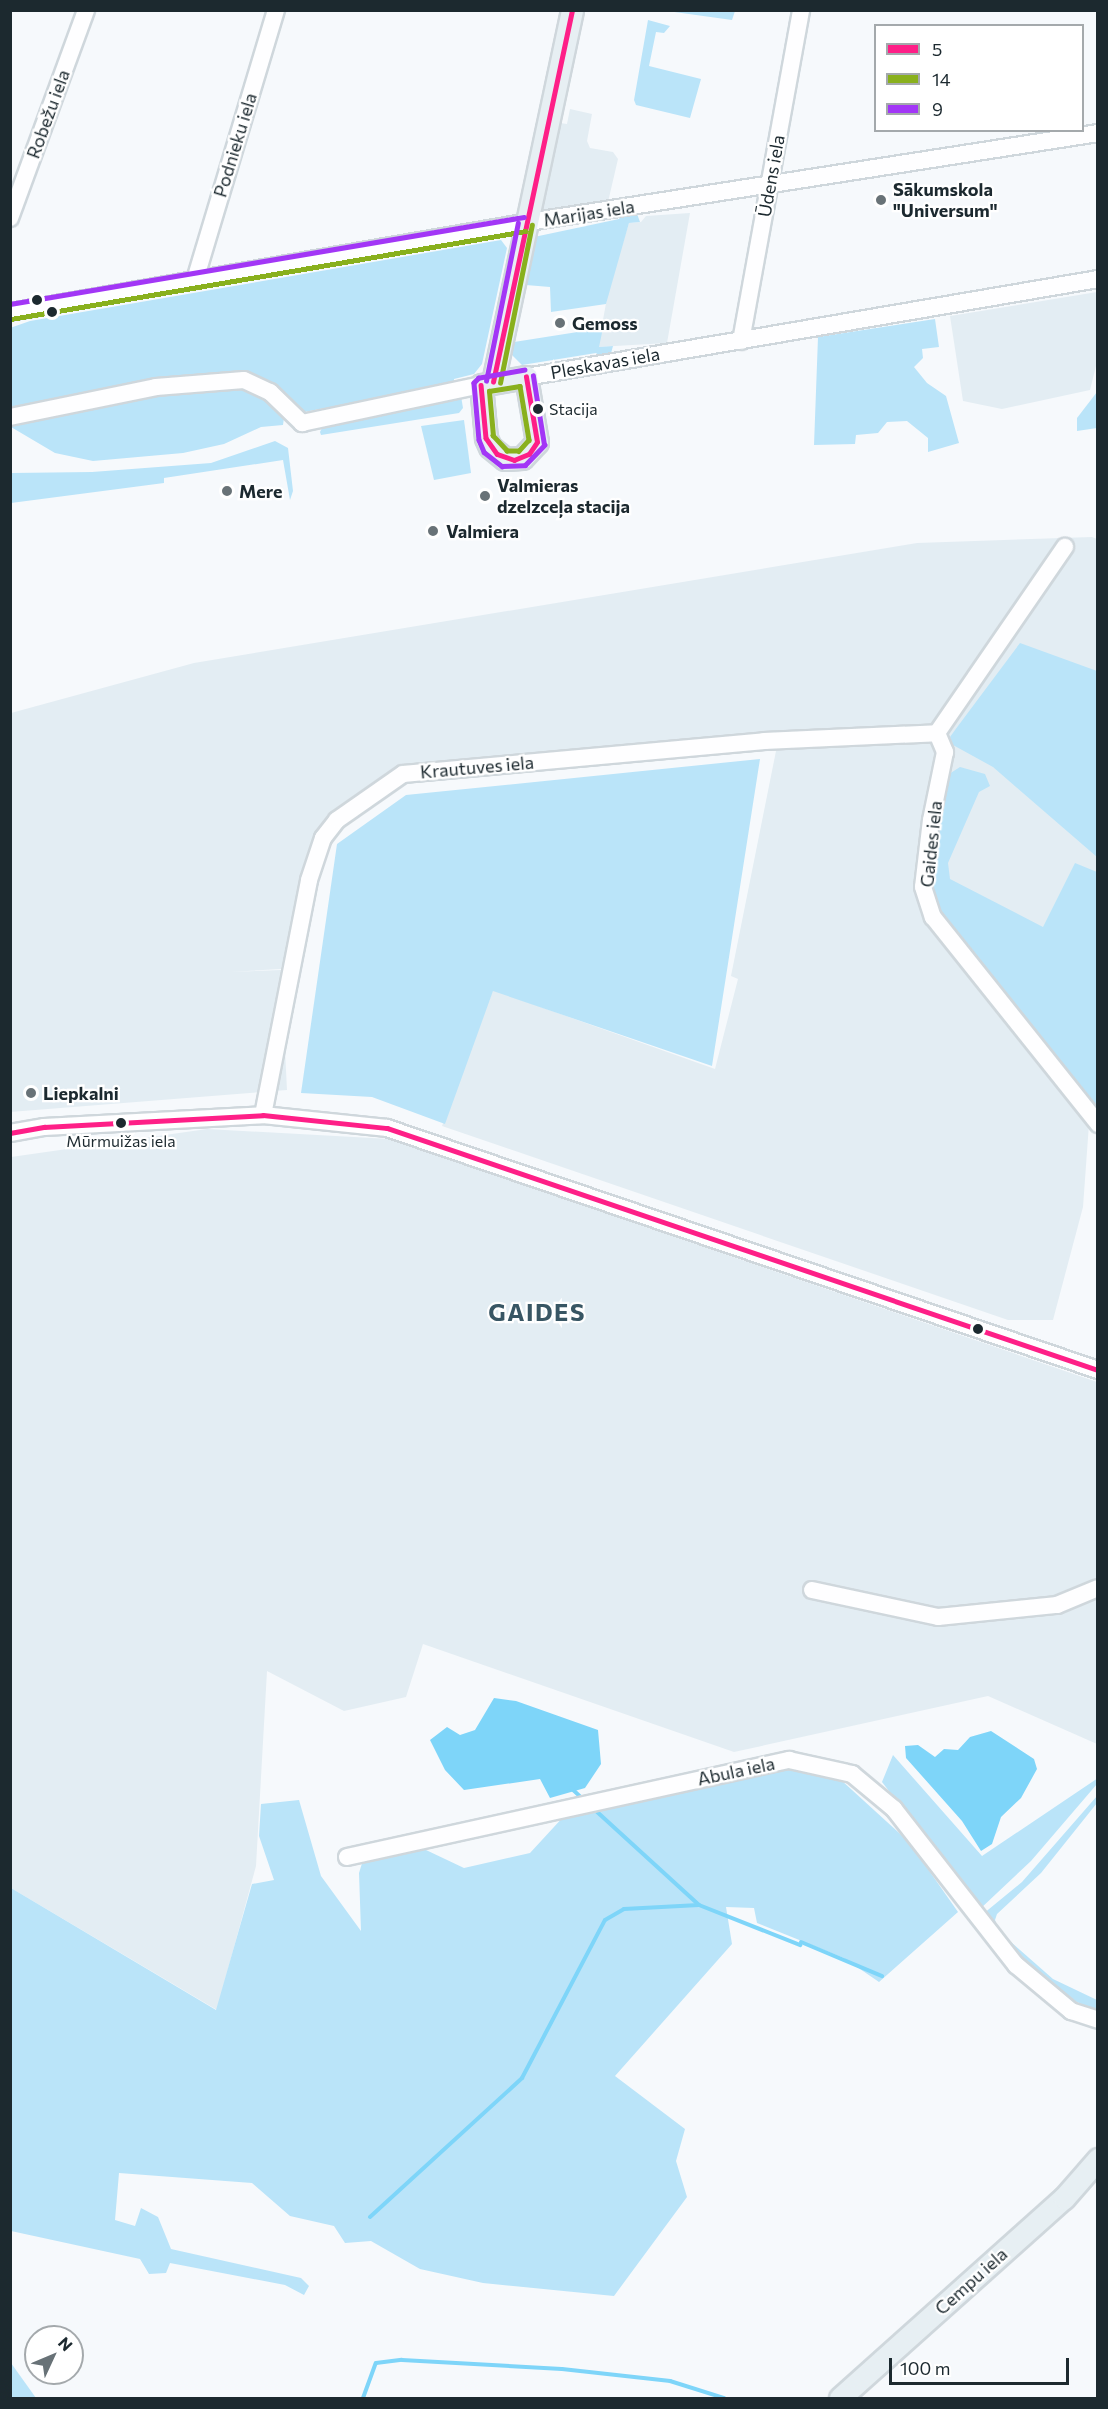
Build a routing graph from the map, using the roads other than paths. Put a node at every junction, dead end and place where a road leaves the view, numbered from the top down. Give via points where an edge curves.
1 (86, 10) edge
2 (276, 10) edge
3 (572, 10) edge
4 (801, 10) edge
5 (1098, 133) edge
6 (769, 184) junction
7 (10, 218) edge
8 (525, 224) junction
9 (1098, 279) edge
10 (195, 280) junction
11 (10, 312) edge
12 (741, 341) junction
13 (526, 377) junction
14 (487, 384) junction
15 (10, 417) edge
16 (1065, 547) dead end
17 (938, 733) junction
18 (263, 1115) junction
19 (1098, 1124) edge
20 (10, 1133) edge
21 (1098, 1370) edge
22 (1098, 1588) edge
23 (812, 1590) dead end
24 (346, 1857) dead end
25 (1098, 2020) edge
26 (1098, 2159) edge
27 (840, 2398) edge

1 - 7 street, Robežu iela
2 - 10 street, Podnieku iela
3 - 8 main road
4 - 6 street, Ūdens iela
5 - 6 street, Marijas iela
6 - 8 street, Marijas iela
6 - 12 street, Ūdens iela
8 - 10 street, Marijas iela
8 - 14 main road
9 - 12 street, Pleskavas iela
10 - 11 street, Marijas iela
12 - 13 street, Pleskavas iela
13 - 14 main road, Pleskavas iela
13 - 14 main road via 537,442 529,454 514,460 497,454 486,438
14 - 15 street, Pleskavas iela via 302,423 270,392 243,380 201,381
16 - 17 street
17 - 18 street, Krautuves iela via 764,741 403,774 337,820 323,838 309,880
17 - 19 street, Gaides iela via 945,752 923,887 933,917
18 - 20 street via 44,1127
18 - 21 street via 387,1128
22 - 23 street via 1057,1605 938,1617
24 - 25 street, Abula iela via 789,1760 852,1774 894,1809 1016,1965 1071,2011
26 - 27 main road, Cempu iela via 1064,2198

